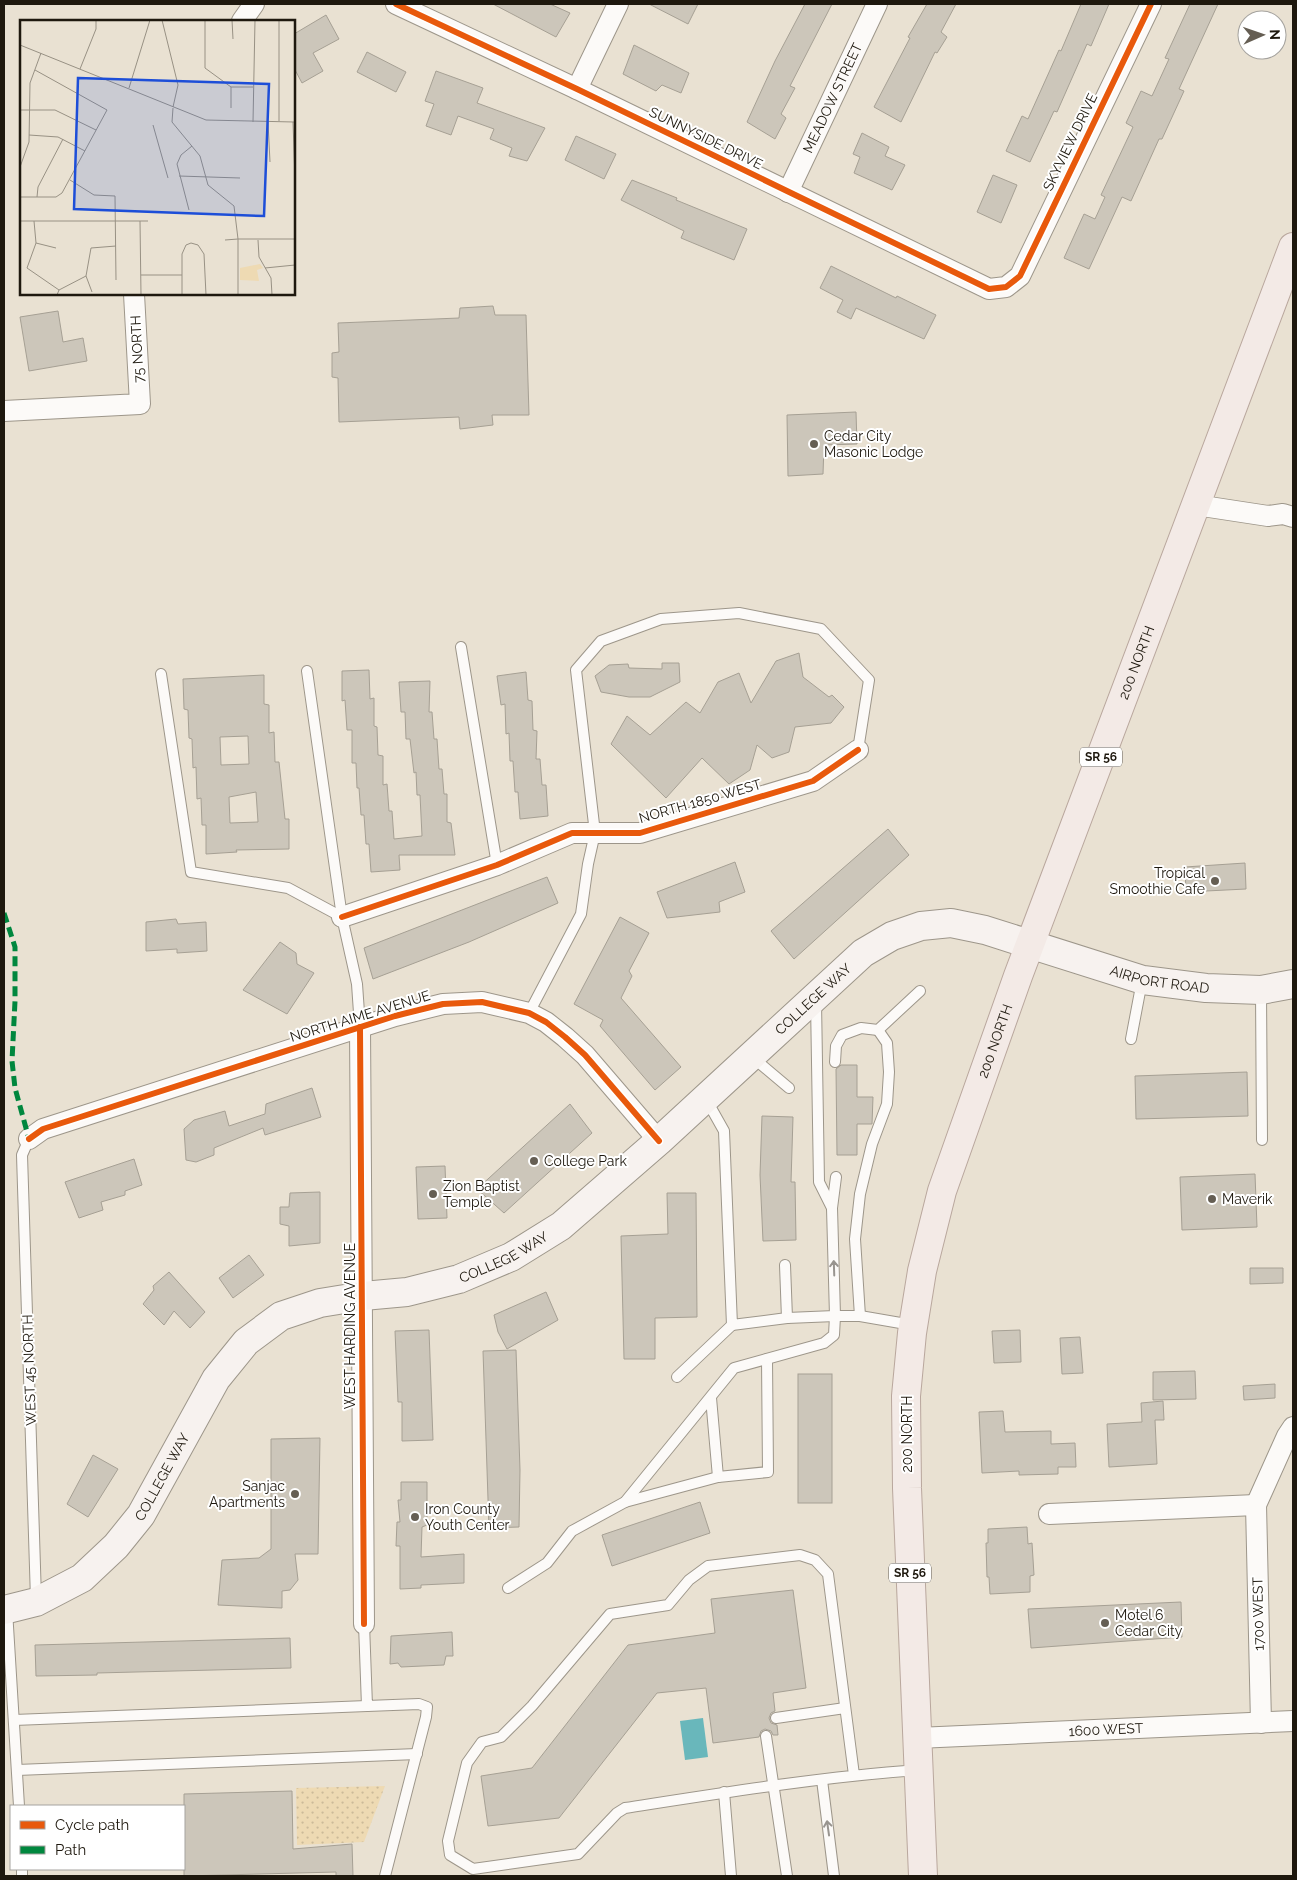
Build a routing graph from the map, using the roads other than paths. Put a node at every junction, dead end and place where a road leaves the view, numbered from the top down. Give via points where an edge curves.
1 (254, 4) edge
2 (396, 4) edge
3 (618, 4) edge
4 (877, 4) edge
5 (1151, 4) edge
6 (243, 20) edge
7 (577, 89) junction
8 (788, 192) junction
9 (1293, 247) edge
10 (1006, 287) joint
11 (134, 295) edge
12 (4, 411) edge
13 (1196, 505) junction
14 (1293, 517) edge
15 (461, 646) dead end
16 (306, 671) dead end
17 (161, 674) dead end
18 (858, 750) joint
19 (595, 833) junction
20 (497, 865) junction
21 (342, 917) junction
22 (1030, 945) junction
23 (1143, 980) junction
24 (1293, 984) edge
25 (1262, 990) junction
26 (920, 991) dead end
27 (816, 997) junction
28 (529, 1014) junction
29 (360, 1027) junction
30 (878, 1030) junction
31 (1131, 1039) dead end
32 (750, 1056) junction
33 (835, 1062) dead end
34 (789, 1088) dead end
35 (705, 1098) junction
36 (29, 1139) joint
37 (1262, 1140) dead end
38 (659, 1141) junction
39 (836, 1177) dead end
40 (832, 1208) junction
41 (785, 1265) dead end
42 (363, 1296) junction
43 (835, 1316) junction
44 (860, 1316) junction
45 (787, 1318) junction
46 (732, 1325) junction
47 (913, 1325) junction
48 (767, 1359) junction
49 (677, 1377) dead end
50 (711, 1398) junction
51 (1293, 1427) edge
52 (718, 1477) junction
53 (625, 1502) junction
54 (1256, 1505) junction
55 (1049, 1514) dead end
56 (508, 1588) dead end
57 (36, 1602) junction
58 (5, 1610) edge
59 (364, 1624) joint
60 (367, 1706) junction
61 (845, 1708) junction
62 (776, 1718) dead end
63 (14, 1720) junction
64 (1293, 1721) edge
65 (1261, 1723) junction
66 (766, 1736) dead end
67 (917, 1738) junction
68 (417, 1754) junction
69 (17, 1770) junction
70 (919, 1770) junction
71 (854, 1774) junction
72 (822, 1780) junction
73 (773, 1787) junction
74 (724, 1792) junction
75 (19, 1805) edge
76 (385, 1876) edge
77 (731, 1876) edge
78 (787, 1876) edge
79 (834, 1876) edge
80 (923, 1876) edge

1 - 6 street
2 - 7 street, SUNNYSIDE DRIVE
3 - 7 street
4 - 8 street, MEADOW STREET
5 - 10 street, SKYVIEW DRIVE via 1020,276
7 - 8 street, SUNNYSIDE DRIVE
8 - 10 street, SUNNYSIDE DRIVE via 989,290
9 - 13 main road, 200 NORTH / SR 56
11 - 12 street, 75 NORTH via 140,404
13 - 14 street
13 - 22 main road, 200 NORTH / SR 56
15 - 20 lane
16 - 21 lane
17 - 21 lane via 191,872 288,888
18 - 19 street, NORTH 1850 WEST via 813,781 640,833
18 - 19 lane via 869,680 821,629 739,613 661,619 601,641 576,670
19 - 20 street, NORTH 1850 WEST via 572,833
19 - 28 lane via 581,914
20 - 21 street, NORTH 1850 WEST
21 - 29 lane via 357,984
22 - 23 main road, AIRPORT ROAD
22 - 27 main road, COLLEGE WAY via 985,930 950,923 921,926 892,936 863,954
22 - 47 main road, 200 NORTH / SR 56 via 942,1191 922,1271
23 - 25 main road, AIRPORT ROAD via 1206,988
23 - 31 lane
24 - 25 main road, AIRPORT ROAD
25 - 37 lane
26 - 30 lane
27 - 32 main road, COLLEGE WAY
27 - 40 lane via 819,1182
28 - 29 street, NORTH AIME AVENUE via 482,1002 444,1004
28 - 38 street, NORTH AIME AVENUE via 559,1032 585,1055
29 - 36 street, NORTH AIME AVENUE via 44,1129
29 - 42 street, WEST HARDING AVENUE
30 - 33 lane via 860,1028 842,1035 836,1046
30 - 44 lane via 887,1043 887,1104 872,1144 860,1194 855,1238
32 - 34 lane
32 - 35 main road, COLLEGE WAY
35 - 38 main road, COLLEGE WAY
35 - 46 lane via 724,1131
36 - 57 lane, WEST 45 NORTH via 22,1154
38 - 42 main road, COLLEGE WAY via 561,1226 511,1257 459,1279 407,1292
39 - 40 lane
43 -> 40 lane
41 - 45 lane
42 - 57 main road, COLLEGE WAY via 320,1303 281,1316 246,1342 216,1379 141,1515 116,1546 82,1578
42 - 59 street, WEST HARDING AVENUE
43 - 44 lane
43 - 45 lane
43 - 48 lane via 834,1335 824,1343
44 - 47 lane
45 - 46 lane
46 - 49 lane
47 - 67 main road, 200 NORTH / SR 56 via 906,1396
48 - 50 lane via 734,1368
48 - 52 lane via 768,1472
50 - 52 lane
50 - 53 lane
51 - 54 street, 1700 WEST
52 - 53 lane
53 - 56 lane via 572,1531 547,1563
54 - 55 street
54 - 65 street, 1700 WEST
57 - 58 main road, COLLEGE WAY
58 - 63 lane
59 - 60 lane
60 - 63 lane
60 - 68 lane via 419,1704 427,1707
61 - 62 lane
61 - 71 lane
61 - 74 lane via 828,1574 815,1560 800,1555 708,1566 689,1580 668,1605 610,1614 532,1706 501,1737 482,1742 467,1763 448,1841 450,1855 473,1869 578,1854 617,1812 625,1808
63 - 69 lane
64 - 65 street, 1600 WEST
65 - 67 street, 1600 WEST
66 - 73 lane
67 - 70 main road, 200 NORTH / SR 56
68 - 69 lane
68 - 76 lane
69 - 75 lane
70 - 71 lane
70 - 80 main road, 200 NORTH / SR 56
71 - 72 lane
72 - 73 lane
79 -> 72 lane
73 - 74 lane
73 - 78 lane
74 - 77 lane

